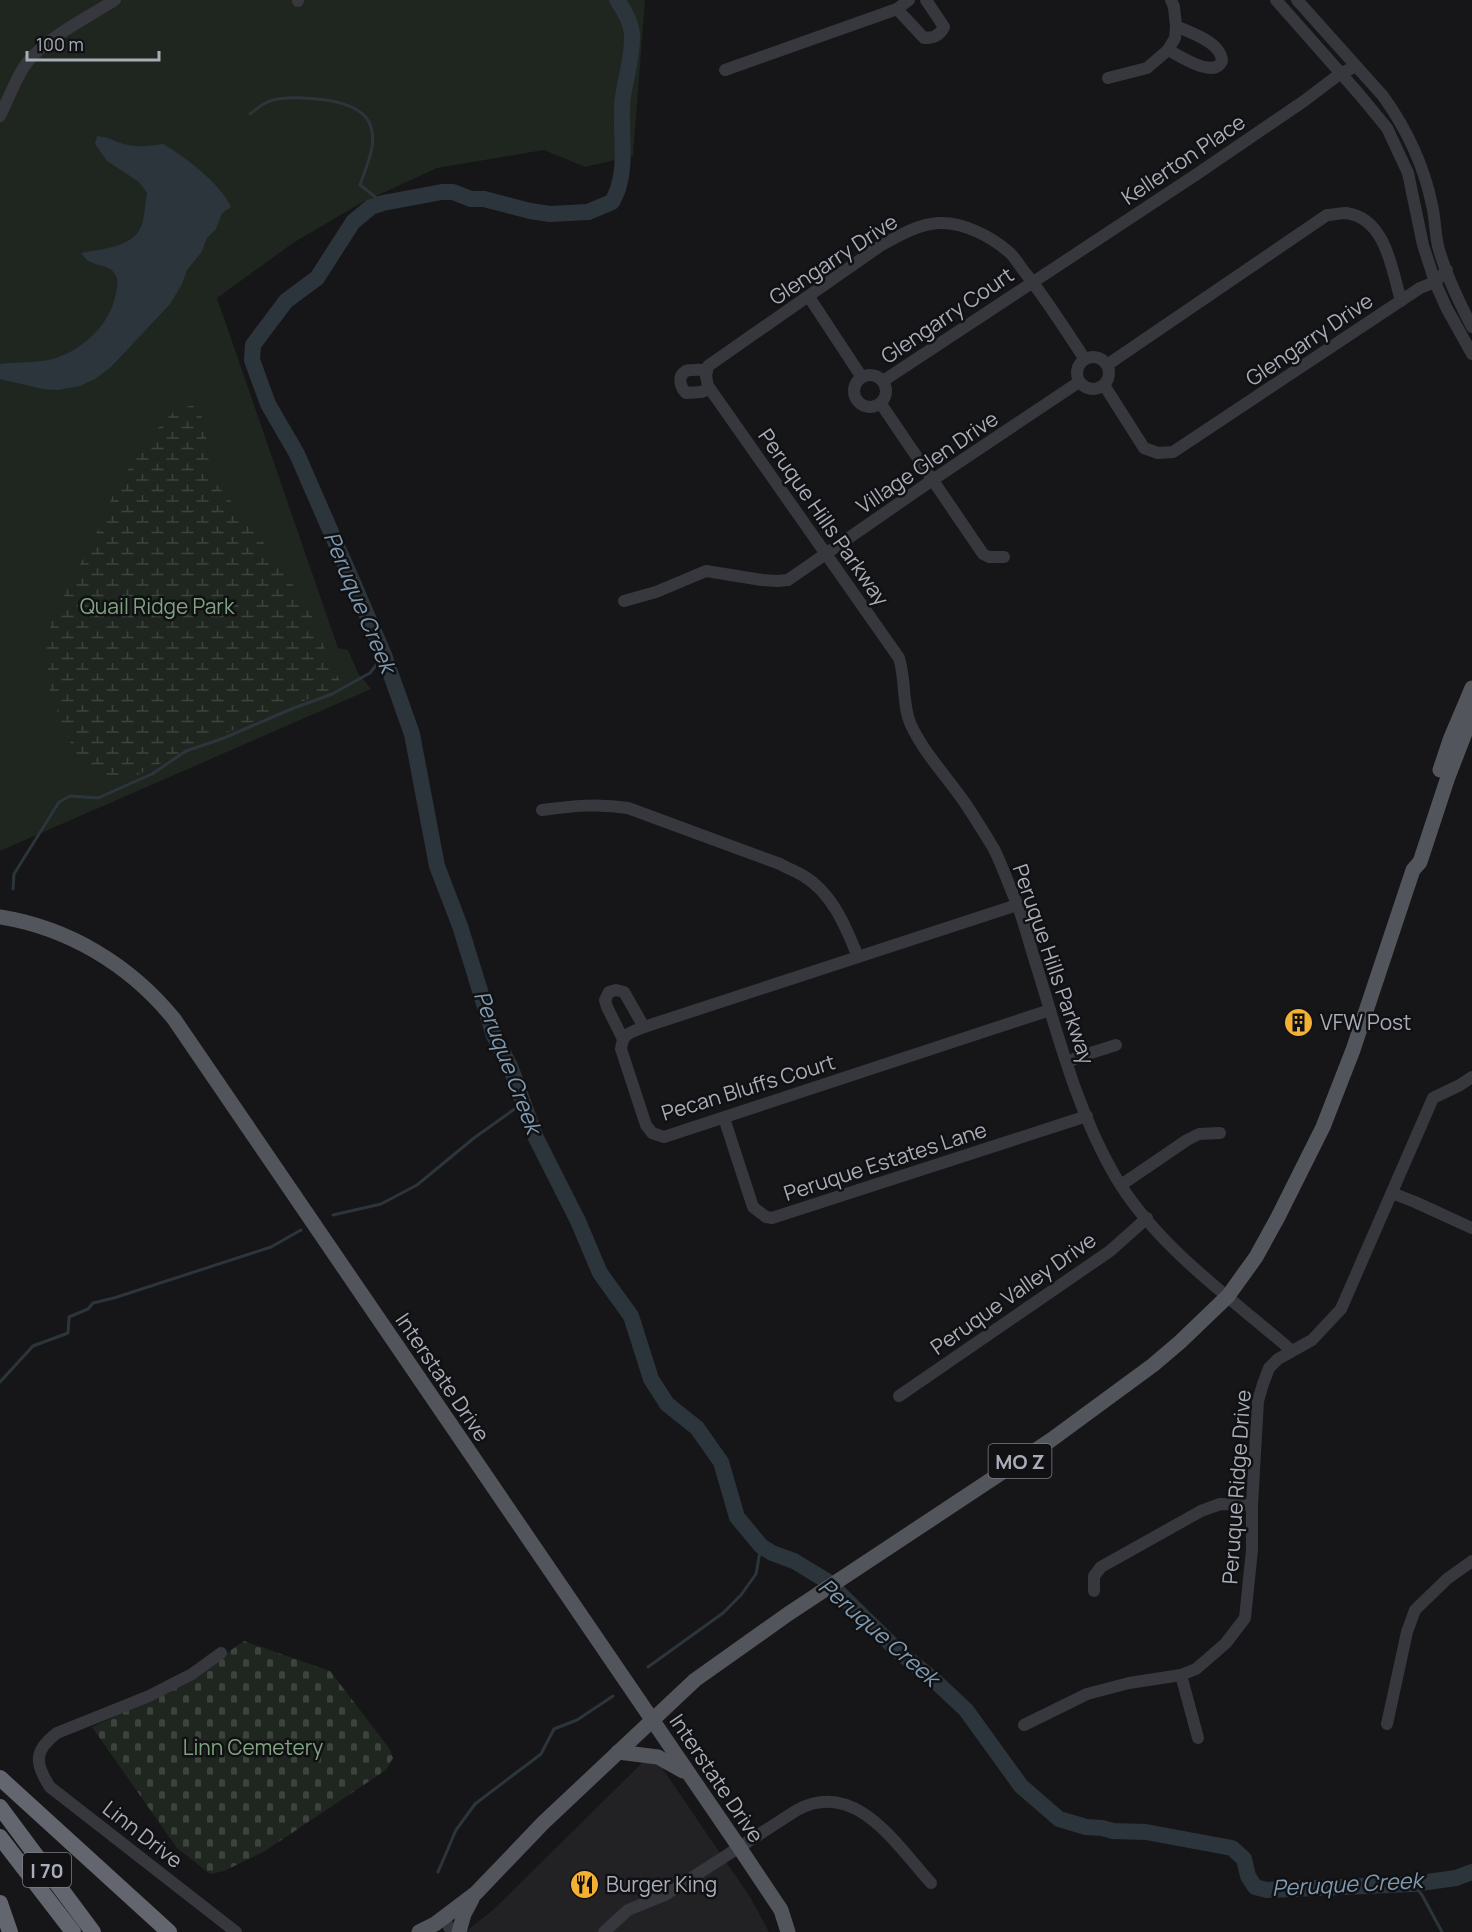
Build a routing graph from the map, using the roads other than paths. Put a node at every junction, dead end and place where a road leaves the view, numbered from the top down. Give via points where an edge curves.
1 (115, 0) edge
2 (909, 0) edge
3 (926, 0) edge
4 (1171, 0) edge
5 (1276, 0) edge
6 (1297, 0) edge
7 (897, 9) junction
8 (1176, 26) junction
9 (1168, 50) junction
10 (1355, 67) junction
11 (725, 70) dead end
12 (1341, 73) junction
13 (1108, 78) dead end
14 (0, 116) edge
15 (1447, 270) junction
16 (1032, 282) junction
17 (1435, 282) junction
18 (809, 297) junction
19 (1401, 301) junction
20 (1472, 327) edge
21 (1472, 354) edge
22 (1084, 358) junction
23 (1107, 365) junction
24 (706, 373) junction
25 (861, 376) junction
26 (883, 381) junction
27 (1079, 382) junction
28 (1104, 384) junction
29 (710, 389) junction
30 (880, 404) junction
31 (932, 481) junction
32 (826, 554) junction
33 (1004, 557) dead end
34 (624, 600) dead end
35 (1472, 688) edge
36 (1472, 715) edge
37 (542, 810) dead end
38 (1413, 870) junction
39 (1017, 905) junction
40 (0, 917) edge
41 (858, 957) junction
42 (1050, 1010) junction
43 (644, 1027) junction
44 (623, 1039) junction
45 (1116, 1045) dead end
46 (1067, 1063) junction
47 (1472, 1077) edge
48 (1087, 1116) junction
49 (724, 1118) junction
50 (1220, 1133) dead end
51 (1121, 1185) junction
52 (1392, 1194) junction
53 (1147, 1218) junction
54 (1472, 1228) edge
55 (1228, 1296) junction
56 (1292, 1350) junction
57 (899, 1396) dead end
58 (1252, 1505) junction
59 (1472, 1561) edge
60 (1094, 1591) dead end
61 (221, 1653) dead end
62 (1181, 1676) junction
63 (652, 1720) junction
64 (1387, 1724) dead end
65 (1024, 1725) dead end
66 (1198, 1738) dead end
67 (618, 1752) junction
68 (690, 1776) junction
69 (0, 1778) edge
70 (0, 1807) edge
71 (0, 1837) edge
72 (740, 1847) junction
73 (931, 1883) dead end
74 (476, 1893) junction
75 (0, 1903) edge
76 (443, 1917) junction
77 (10, 1932) edge
78 (72, 1932) edge
79 (93, 1932) edge
80 (168, 1932) edge
81 (236, 1932) edge
82 (419, 1932) edge
83 (452, 1932) edge
84 (459, 1932) edge
85 (604, 1932) edge
86 (788, 1932) edge

1 - 14 street via 44,45 32,57 22,69
2 - 7 street
3 - 7 street via 944,27 933,38 924,38
4 - 8 street
5 - 12 street
6 - 10 street
7 - 11 street
8 - 9 street
8 - 9 street via 1220,51 1222,61 1215,69 1207,69
9 - 13 street via 1147,68
10 - 12 street, Kellerton Place
10 - 15 street via 1389,105 1419,159
12 - 16 street, Kellerton Place
12 - 17 street via 1387,128 1404,161
15 - 17 street, Glengarry Drive
15 - 20 street
16 - 18 street, Glengarry Drive via 1011,254 992,239 964,227 939,223 880,246
16 - 22 street, Glengarry Drive
16 - 26 street, Glengarry Court
17 - 19 street, Glengarry Drive
17 - 21 street
18 - 24 street, Glengarry Drive via 708,366
18 - 25 street, Glengarry Court
19 - 23 street via 1383,243 1373,226 1345,213 1327,215
19 - 28 street, Glengarry Drive via 1173,452 1158,453 1144,447
22 - 23 street via 1101,358
22 - 27 street via 1076,374
23 - 28 street via 1108,379
24 - 29 street, Peruque Hills Parkway
24 - 29 street via 682,374 682,389 686,393
25 - 26 street, Glengarry Court via 869,374
25 - 30 street, Glengarry Court via 853,395 859,405 870,408
26 - 30 street, Glengarry Court via 885,398
27 - 28 street via 1096,389
27 - 31 street, Village Glen Drive
29 - 32 street, Peruque Hills Parkway
30 - 31 street
31 - 32 street, Village Glen Drive
31 - 33 street via 983,554
32 - 34 street, Village Glen Drive via 788,580 706,571 656,592
32 - 39 street, Peruque Hills Parkway via 899,658 910,723 994,849
35 - 38 main road, MO Z via 1450,740 1411,858
36 - 38 main road, MO Z via 1420,862
37 - 41 street via 606,804 628,808 780,864 804,876 824,894 846,925
38 - 55 main road, MO Z via 1323,1127 1256,1257
39 - 41 street
39 - 42 street, Peruque Hills Parkway
40 - 63 main road, Interstate Drive via 53,931 92,949 133,977 174,1019
41 - 43 street
42 - 46 street, Peruque Hills Parkway
42 - 49 street, Pecan Bluffs Court
43 - 44 street
43 - 44 street, Pecan Bluffs Court via 624,992 609,992 607,1007
44 - 49 street, Pecan Bluffs Court via 621,1049 652,1133 663,1137
45 - 46 street
46 - 48 street, Peruque Hills Parkway
47 - 52 street, Peruque Ridge Drive via 1433,1098
48 - 49 street, Peruque Estates Lane via 772,1218 753,1207
48 - 51 street, Peruque Hills Parkway
50 - 51 street via 1199,1134 1187,1140
51 - 53 street, Peruque Hills Parkway
52 - 54 street
52 - 56 street, Peruque Ridge Drive via 1341,1309 1312,1340
53 - 55 street, Peruque Hills Parkway via 1186,1260
53 - 57 street, Peruque Valley Drive via 1110,1251
55 - 56 street, Peruque Hills Parkway
55 - 63 main road, MO Z via 1113,1396 788,1614 695,1680
56 - 58 street, Peruque Ridge Drive via 1269,1368 1258,1401
58 - 60 street via 1220,1504 1201,1511 1101,1567 1094,1576
58 - 62 street, Peruque Ridge Drive via 1245,1617 1209,1659
59 - 64 street via 1415,1610
61 - 81 street, Linn Drive via 192,1674 149,1696 57,1733 48,1740 38,1759 40,1772 50,1787
62 - 65 street, Peruque Ridge Drive via 1087,1694
62 - 66 street
63 - 67 main road, MO Z
63 - 68 main road, Interstate Drive
67 - 68 main road via 658,1756
67 - 74 main road, MO Z
68 - 72 main road, Interstate Drive
69 - 80 highway
70 - 79 highway, I 70
71 - 78 highway, I 70
72 - 73 street via 807,1805 838,1802 873,1820
72 - 85 street via 665,1894 628,1910
72 - 86 main road, Interstate Drive via 781,1910
74 - 76 main road, MO Z
74 - 84 main road
75 - 77 highway
76 - 82 main road, MO Z
76 - 83 street

